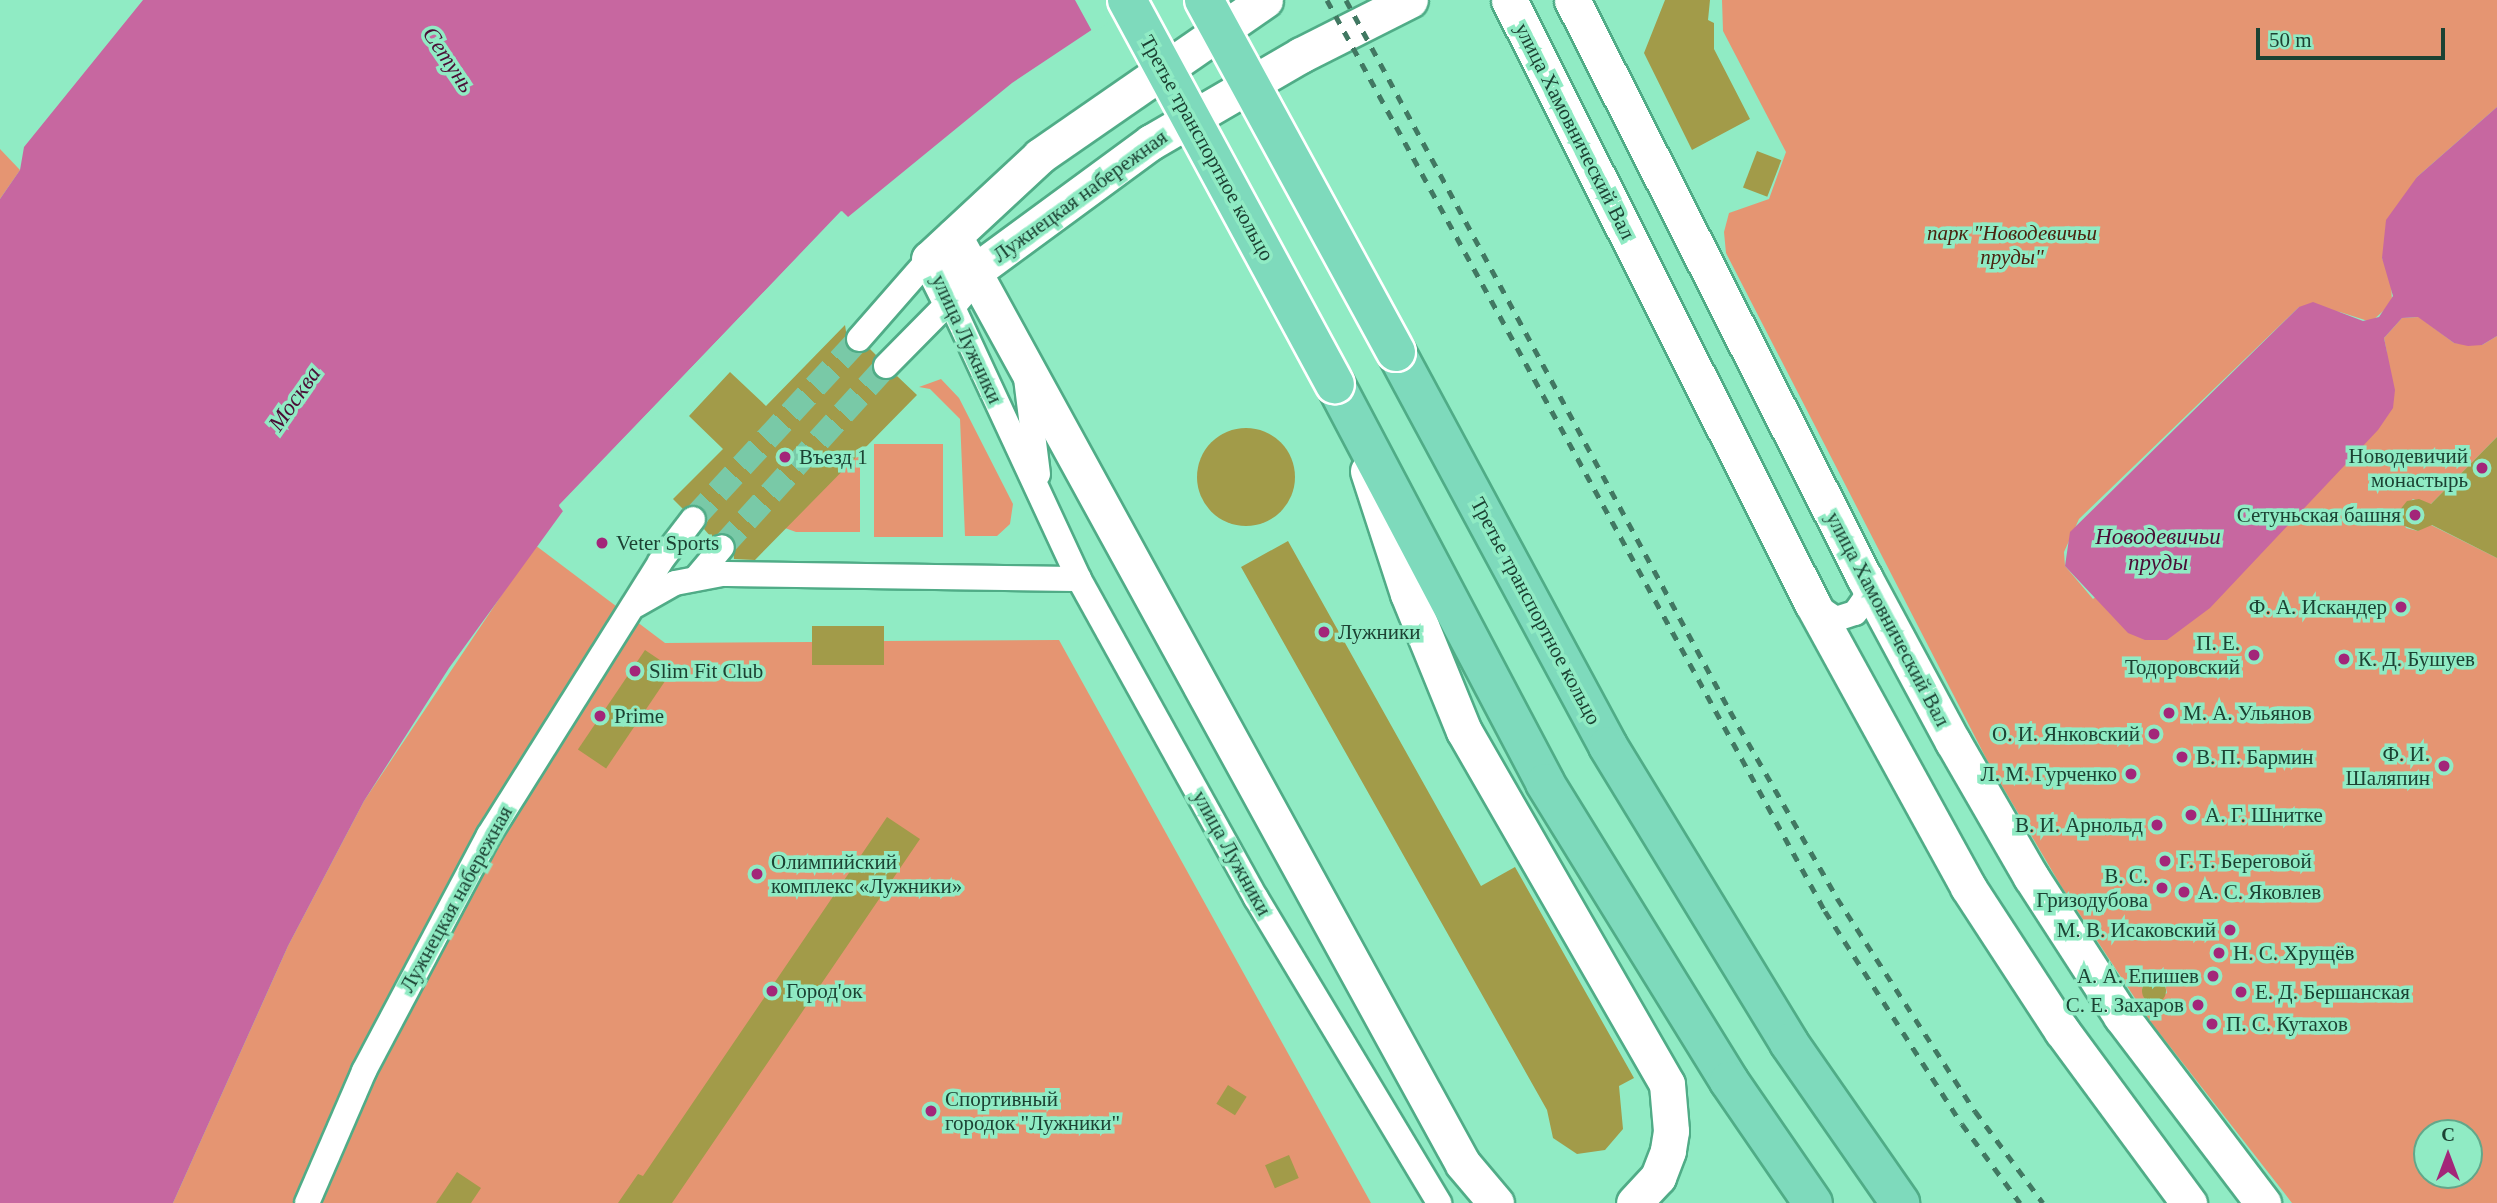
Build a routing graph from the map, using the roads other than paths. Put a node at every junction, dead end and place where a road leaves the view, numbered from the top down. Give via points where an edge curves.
1 (1127, 0) edge
2 (1204, 0) edge
3 (1265, 0) edge
4 (1410, 0) edge
5 (1509, 0) edge
6 (1572, 0) edge
7 (941, 247) junction
8 (974, 272) junction
9 (950, 301) junction
10 (859, 339) tunnel mouth
11 (886, 366) tunnel mouth
12 (1025, 367) junction
13 (1346, 405) junction
14 (1040, 496) junction
15 (693, 519) tunnel mouth
16 (722, 547) tunnel mouth
17 (1864, 577) junction
18 (696, 578) junction
19 (1079, 579) junction
20 (1812, 603) junction
21 (630, 609) junction
22 (307, 1203) edge
23 (1438, 1203) edge
24 (1496, 1203) edge
25 (1634, 1203) edge
26 (1813, 1203) edge
27 (1900, 1203) edge
28 (2189, 1203) edge
29 (2263, 1203) edge

1 - 13 main road, Третье транспортное кольцо, bridge
2 - 27 main road, Третье транспортное кольцо, bridge via 1608,746 1789,1043
3 - 7 main road via 1040,156
4 - 8 main road, Лужнецкая набережная via 1301,55 1151,142
5 - 20 main road, улица Хамовнический Вал
6 - 17 main road, улица Хамовнический Вал
7 - 8 main road
7 - 9 main road, улица Лужники
7 - 10 street
8 - 9 main road, Лужнецкая набережная
8 - 12 main road
9 - 11 street, Лужнецкая набережная
9 - 14 street, улица Лужники
12 - 14 street, улица Лужники
12 - 24 main road via 1463,1164
13 - 25 main road via 1408,594 1464,731 1667,1084 1668,1151 1658,1177
13 - 26 main road, Третье транспортное кольцо via 1545,783 1729,1081
14 - 19 street, улица Лужники
15 - 21 street, Лужнецкая набережная
16 - 18 street
17 - 20 street via 1866,597 1855,613 1836,618
17 - 29 main road, улица Хамовнический Вал via 2031,877 2121,1016
18 - 19 street, Лужнецкая набережная via 768,571
18 - 21 street, Лужнецкая набережная via 675,583
19 - 23 street, улица Лужники via 1256,898
20 - 28 main road, улица Хамовнический Вал via 1968,887 2062,1031
21 - 22 street, Лужнецкая набережная via 471,868 365,1071

